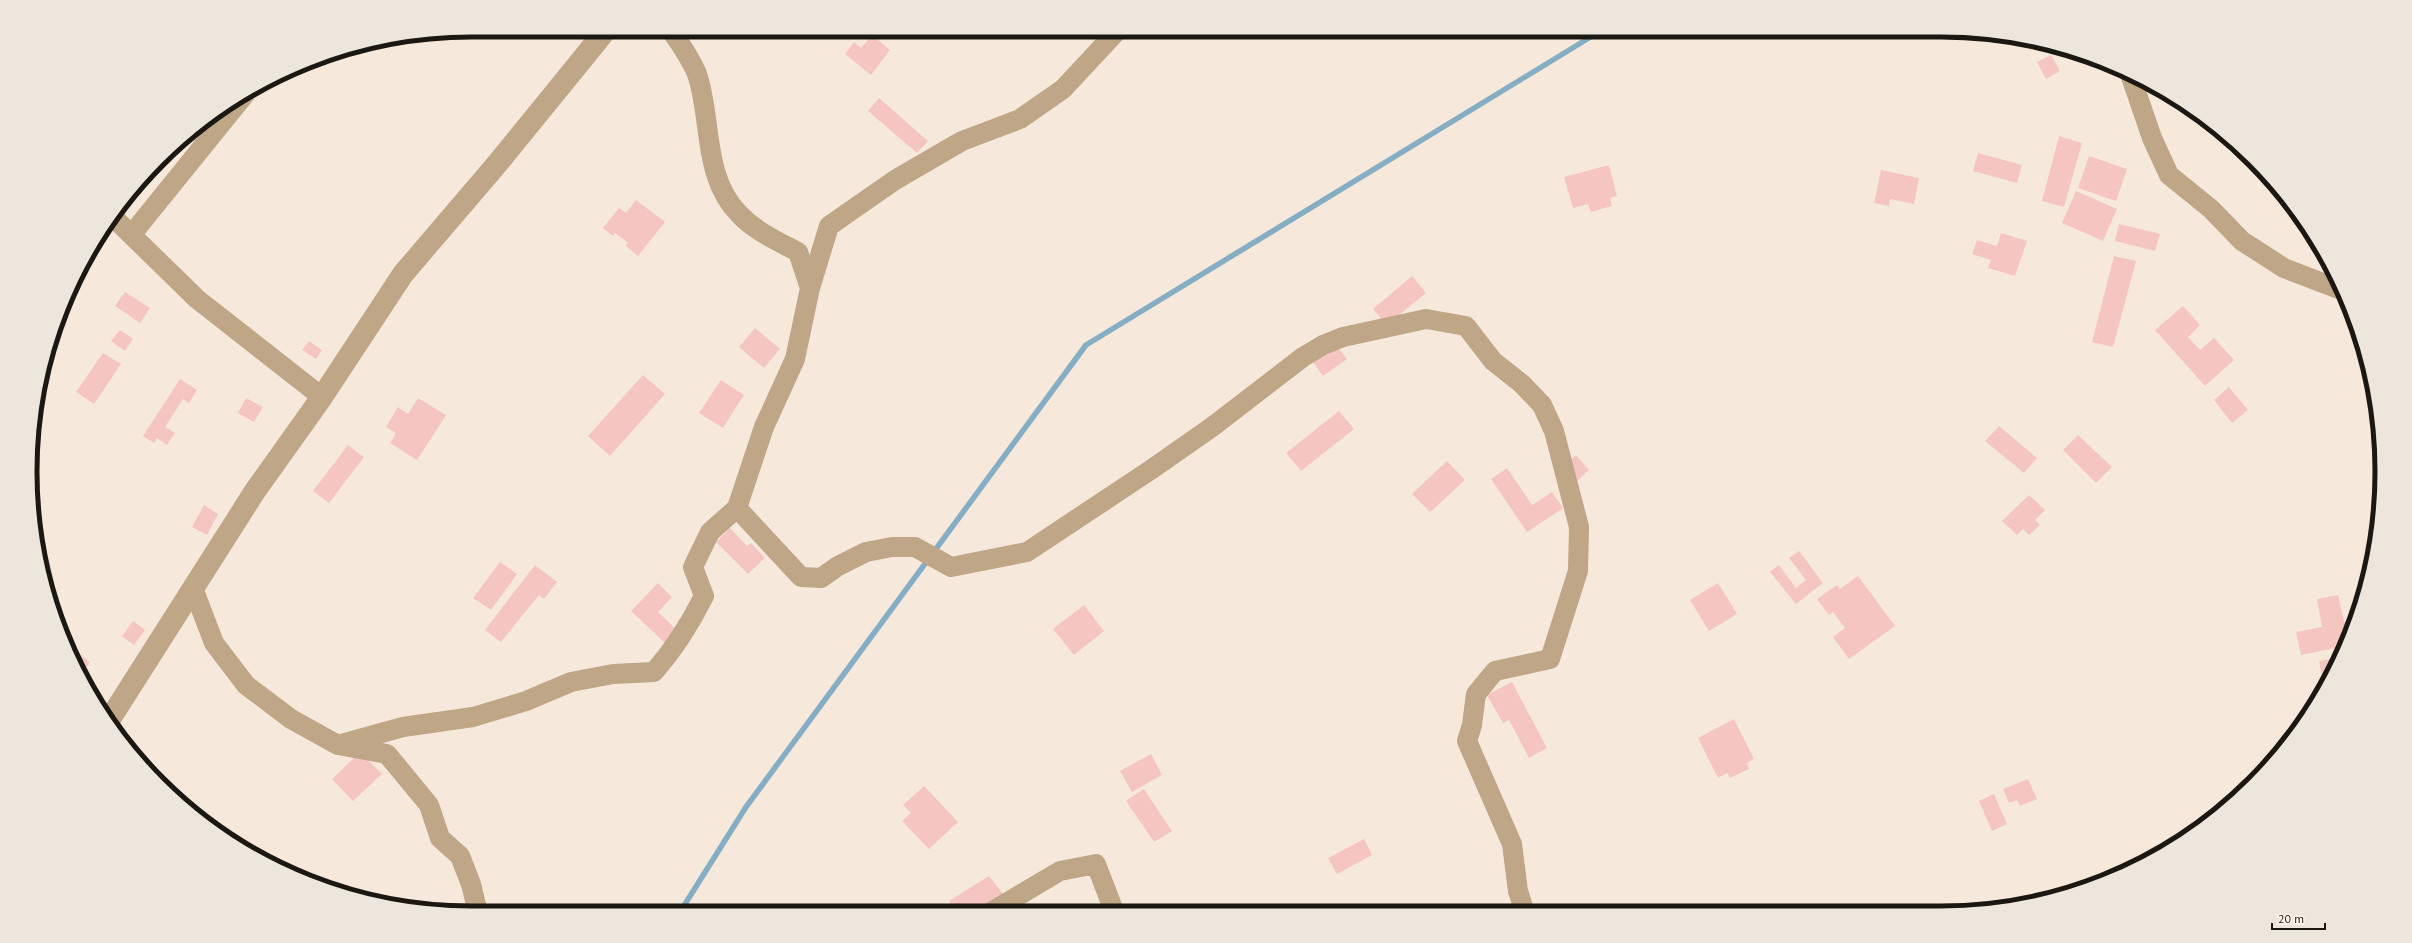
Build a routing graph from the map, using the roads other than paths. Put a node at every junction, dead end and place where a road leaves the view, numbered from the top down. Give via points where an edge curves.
1 (600, 37) edge
2 (675, 37) edge
3 (1112, 37) edge
4 (2133, 82) edge
5 (235, 107) edge
6 (117, 221) edge
7 (132, 234) junction
8 (2334, 287) edge
9 (810, 288) junction
10 (322, 397) junction
11 (738, 508) junction
12 (194, 588) junction
13 (112, 716) edge
14 (338, 745) junction
15 (476, 906) edge
16 (1001, 906) edge
17 (1112, 906) edge
18 (1523, 906) edge

1 - 10 street via 403,274
2 - 9 street via 698,76 711,158 720,188 739,214 764,234 798,252
3 - 9 street via 1063,90 1020,119 962,141 895,180 829,226
4 - 8 street via 2152,138 2169,175 2211,208 2242,240 2284,268
5 - 7 street
6 - 7 street
7 - 10 street via 198,299
9 - 11 street via 795,359 764,428
10 - 12 street via 258,486
11 - 14 street via 710,532 693,567 704,596 674,649 654,672 614,674 571,682 526,701 473,717 403,727
11 - 18 street via 801,577 821,578 866,552 892,547 915,547 951,568 1027,552 1164,461 1322,345 1344,337 1426,319 1466,326 1493,361 1522,384 1542,405 1554,431 1579,527 1578,571 1550,659 1495,671 1476,694 1467,741 1512,844 1518,891
12 - 13 street
12 - 14 street via 214,643 246,685 291,719
14 - 15 street via 387,754 429,805 440,838 460,856
16 - 17 street via 1060,871 1096,864

